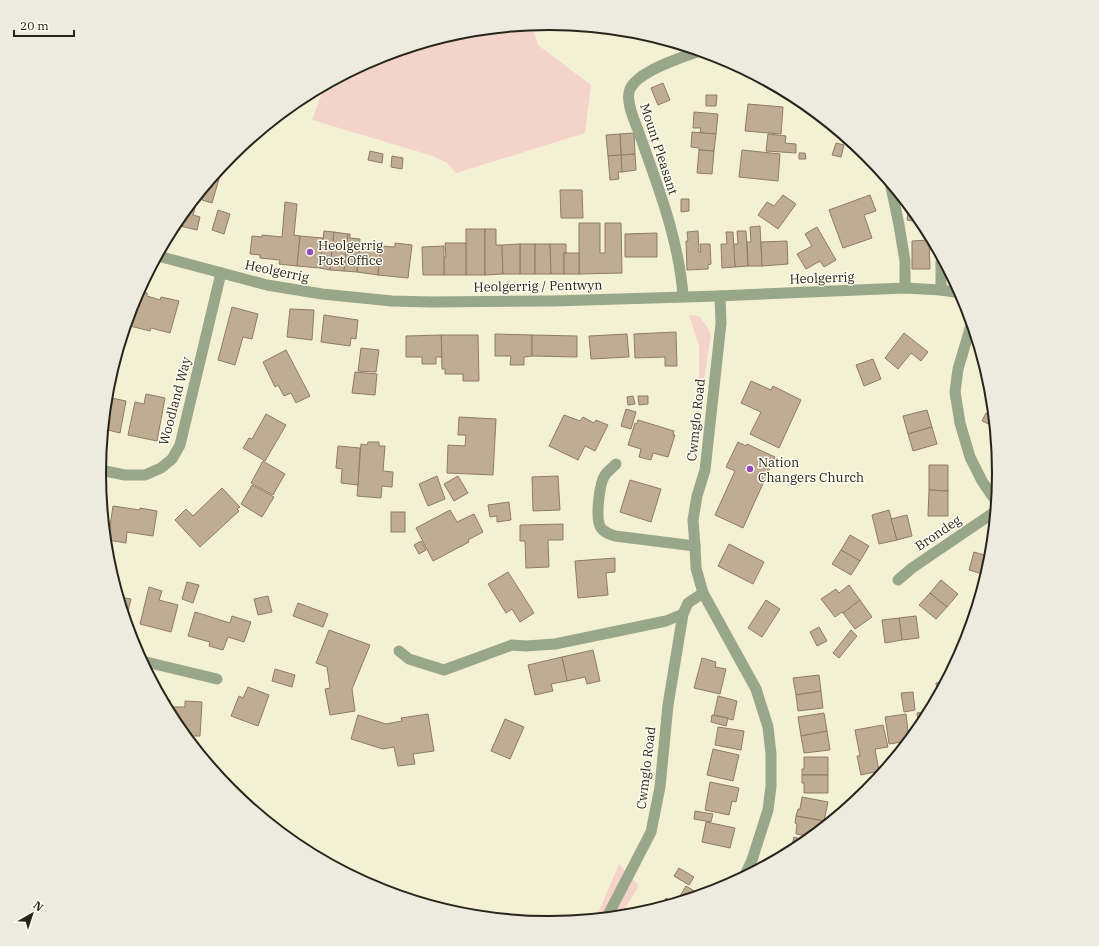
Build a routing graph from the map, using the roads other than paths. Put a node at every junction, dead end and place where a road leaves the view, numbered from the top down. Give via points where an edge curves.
1 (691, 54) edge
2 (892, 192) edge
3 (163, 257) edge
4 (941, 266) edge
5 (221, 273) junction
6 (905, 288) junction
7 (941, 290) junction
8 (954, 291) edge
9 (683, 296) junction
10 (720, 296) junction
11 (392, 301) joint
12 (969, 332) edge
13 (616, 464) dead end
14 (106, 471) edge
15 (992, 496) edge
16 (991, 515) edge
17 (695, 546) junction
18 (898, 580) dead end
19 (703, 593) junction
20 (683, 614) junction
21 (399, 651) dead end
22 (149, 663) edge
23 (217, 679) dead end
24 (748, 868) edge
25 (610, 912) edge

1 - 9 street, Mount Pleasant via 654,69 636,80 629,90 632,113 674,238
2 - 6 street via 905,261
3 - 5 street, Heolgerrig
4 - 7 street
5 - 11 street, Heolgerrig via 267,285
5 - 14 street, Woodland Way via 180,445 172,459 161,468 145,475
6 - 7 street, Heolgerrig
6 - 10 street, Heolgerrig
7 - 8 street, Heolgerrig
9 - 10 street, Heolgerrig
9 - 11 street, Heolgerrig / Pentwyn via 553,301
10 - 17 street, Cwmglo Road via 721,323 706,462 693,520
12 - 15 street via 958,369 955,392 960,423 970,457
13 - 17 street via 605,475 600,488 600,527 606,533 615,536
16 - 18 street, Brondeg
17 - 19 street, Cwmglo Road via 696,568
19 - 20 street, Cwmglo Road via 688,603
19 - 24 street via 756,689 768,727 771,786 768,810
20 - 21 street via 666,621 555,644 512,645 444,670 409,659
20 - 25 street, Cwmglo Road via 668,705 660,787 651,832
22 - 23 street

